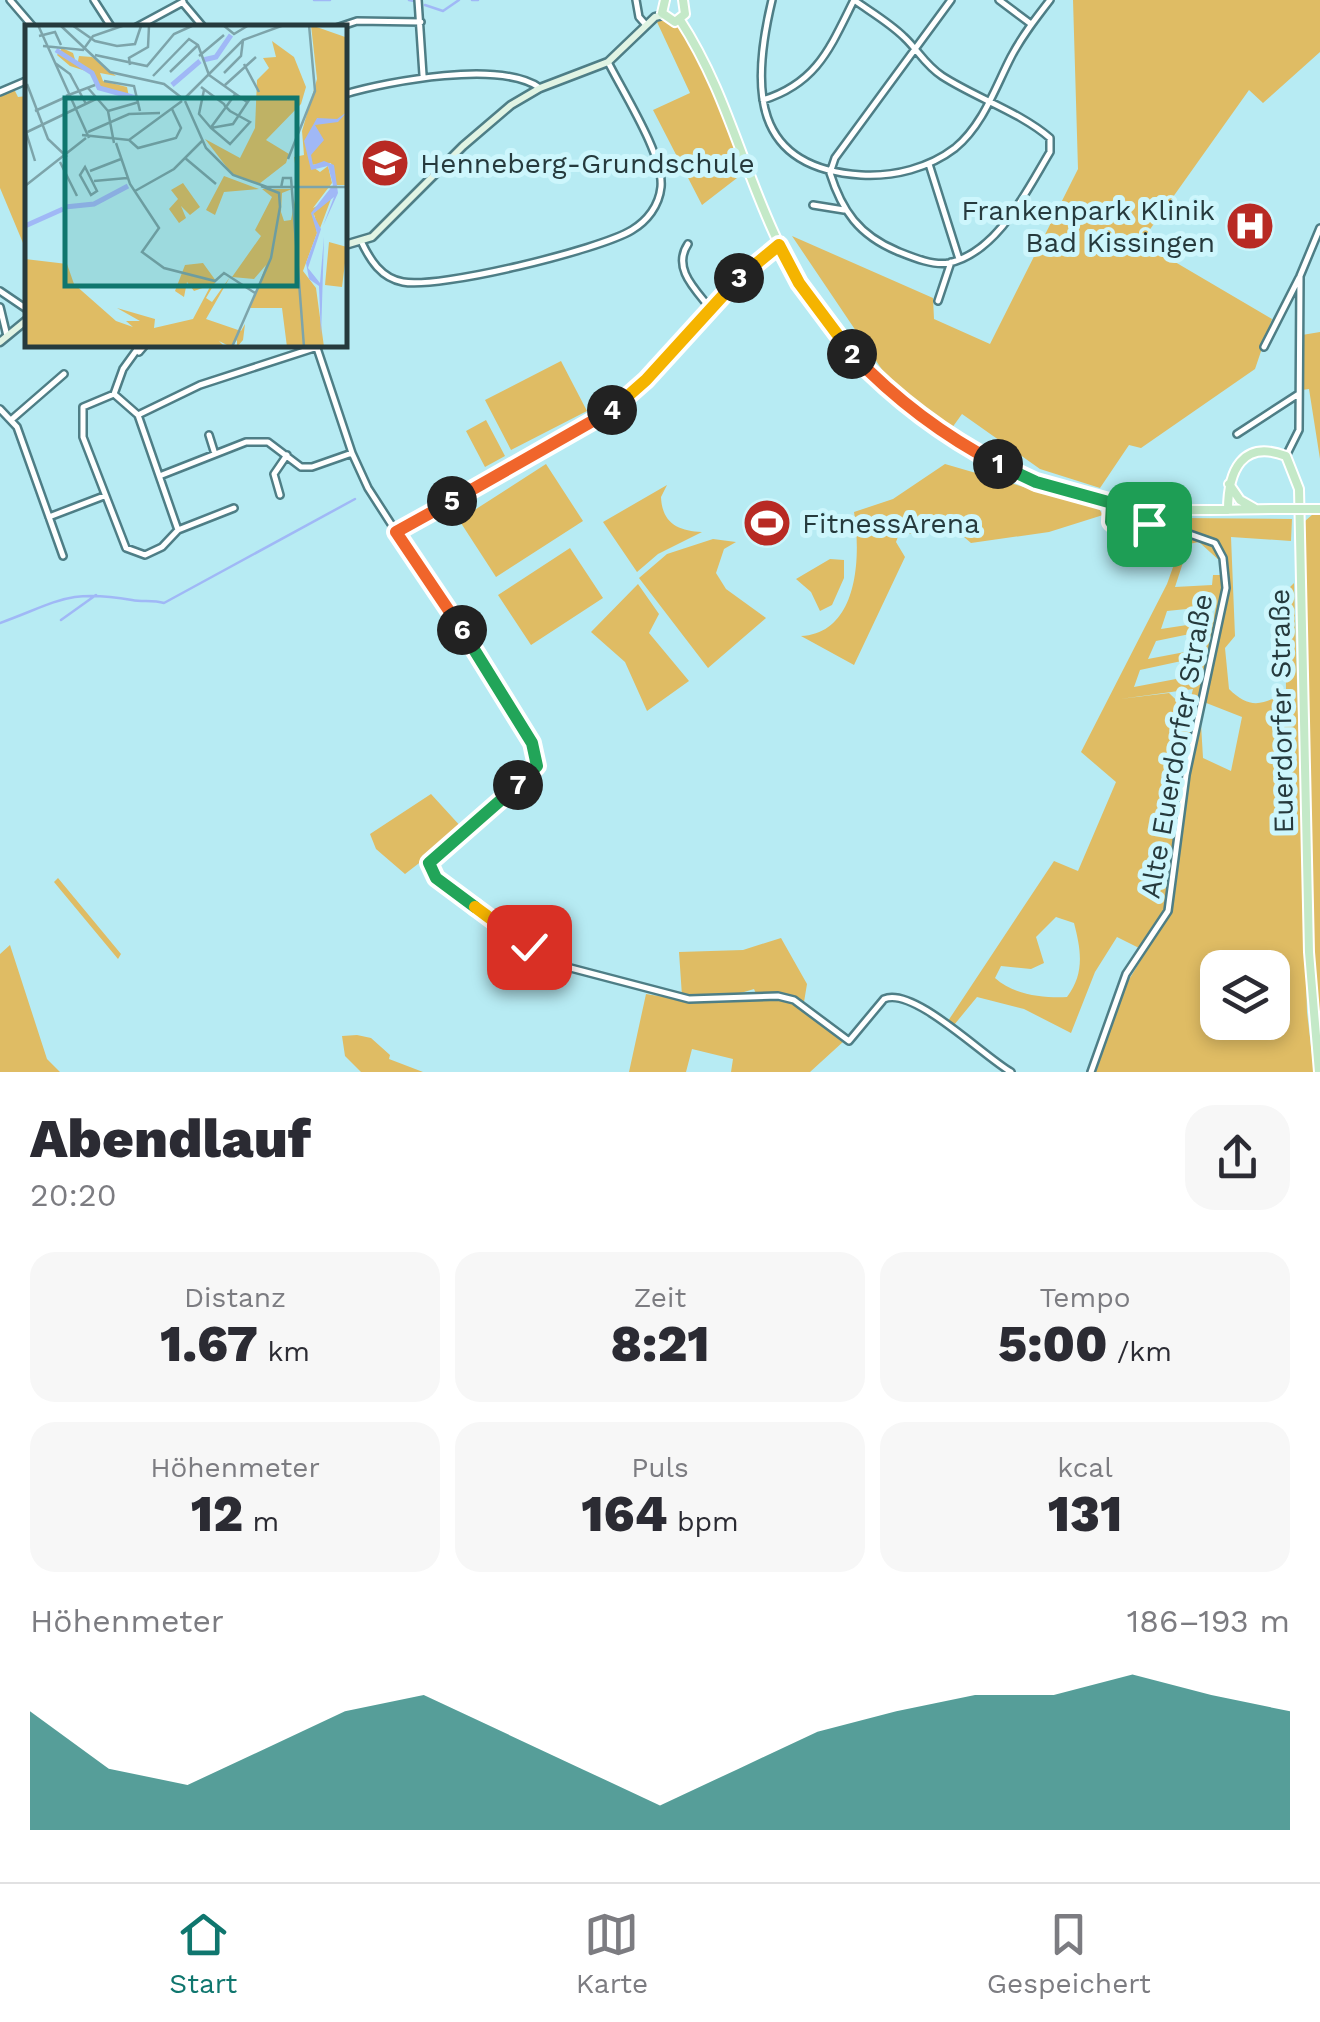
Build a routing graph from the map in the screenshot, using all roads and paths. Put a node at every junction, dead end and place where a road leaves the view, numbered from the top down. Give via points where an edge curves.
1 (10, 0) edge
2 (94, 0) edge
3 (418, 0) edge
4 (636, 0) edge
5 (665, 0) edge
6 (683, 0) edge
7 (772, 0) edge
8 (854, 0) edge
9 (951, 0) edge
10 (1000, 0) edge
11 (1050, 0) edge
12 (182, 1) edge
13 (663, 15) junction
14 (680, 20) junction
15 (421, 22) junction
16 (1031, 24) junction
17 (31, 25) edge
18 (110, 25) edge
19 (140, 25) edge
20 (202, 25) edge
21 (345, 25) edge
22 (646, 25) junction
23 (914, 49) junction
24 (608, 62) junction
25 (422, 75) junction
26 (25, 81) edge
27 (540, 88) junction
28 (0, 92) edge
29 (348, 93) edge
30 (762, 100) junction
31 (988, 104) junction
32 (929, 164) junction
33 (830, 173) junction
34 (813, 205) dead end
35 (844, 210) junction
36 (1320, 228) edge
37 (361, 241) junction
38 (688, 244) dead end
39 (348, 245) edge
40 (779, 245) junction
41 (959, 259) junction
42 (951, 262) junction
43 (1300, 276) junction
44 (0, 292) edge
45 (938, 301) dead end
46 (0, 307) edge
47 (25, 308) edge
48 (710, 308) junction
49 (25, 321) edge
50 (3, 339) edge
51 (1264, 346) dead end
52 (135, 348) edge
53 (310, 348) edge
54 (317, 348) edge
55 (64, 374) dead end
56 (114, 394) junction
57 (1297, 395) junction
58 (0, 409) edge
59 (138, 415) junction
60 (11, 420) junction
61 (1238, 434) dead end
62 (208, 435) dead end
63 (214, 452) junction
64 (352, 453) junction
65 (287, 455) junction
66 (1286, 456) junction
67 (162, 474) junction
68 (1229, 484) junction
69 (280, 494) dead end
70 (104, 496) junction
71 (1112, 503) junction
72 (234, 508) dead end
73 (1320, 508) edge
74 (1228, 510) junction
75 (1258, 510) junction
76 (49, 517) junction
77 (178, 530) junction
78 (396, 532) junction
79 (64, 556) dead end
80 (1011, 1072) edge
81 (1091, 1072) edge
82 (1319, 1072) edge

1 - 17 street
2 - 18 street
3 - 15 street
4 - 22 street
5 - 13 main road
6 - 14 main road via 687,9
7 - 30 street via 760,59
8 - 23 street
8 - 30 street via 802,84
9 - 23 street
10 - 16 street
11 - 16 street
12 - 19 street
12 - 20 street
13 - 14 main road
13 - 22 street
14 - 40 main road via 722,97
15 - 21 street
15 - 25 street
16 - 31 street
22 - 24 street
23 - 31 street via 930,68
23 - 33 street
24 - 27 street
24 - 37 street via 660,170 655,208 632,230 559,255 416,283 389,278
25 - 27 street via 520,79
25 - 29 street
26 - 28 street
27 - 37 street via 463,146
30 - 33 street via 770,122 802,163
31 - 32 street via 966,137
31 - 41 street via 1050,138 1050,152 1002,226
32 - 33 street via 870,176
32 - 41 street
33 - 35 street
34 - 35 street
35 - 42 street via 884,245
36 - 43 street
37 - 39 street
38 - 48 street via 682,270
40 - 48 street
40 - 71 main road via 835,334 874,378 940,430 1036,482
41 - 42 street
42 - 45 street
43 - 51 street
43 - 57 street
44 - 47 street
46 - 50 street
48 - 78 street via 609,412
49 - 50 street
52 - 56 street
53 - 59 street via 200,385
54 - 64 street
55 - 60 street
56 - 59 street
56 - 70 street via 83,407 80,421
57 - 61 street
57 - 66 street via 1298,435
58 - 60 street
59 - 67 street
60 - 76 street
62 - 63 street
63 - 65 street via 268,442
63 - 67 street
64 - 65 street via 312,467
64 - 78 street
65 - 69 street via 274,474
66 - 68 main road via 1247,454
66 - 82 main road, Euerdorfer Straße via 1300,489 1309,952
67 - 77 street
68 - 74 main road
68 - 75 main road
70 - 76 street
70 - 77 street via 126,548 162,548
71 - 74 main road
71 - 81 street, Alte Euerdorfer Straße via 1111,522 1120,530 1164,525 1215,544 1226,588 1186,775 1168,911 1126,974
72 - 77 street
73 - 75 main road, bridge
74 - 75 main road
76 - 79 street
78 - 80 street via 507,699 537,766 429,863 436,878 564,966 689,999 794,1000 848,1041 884,999 901,997

